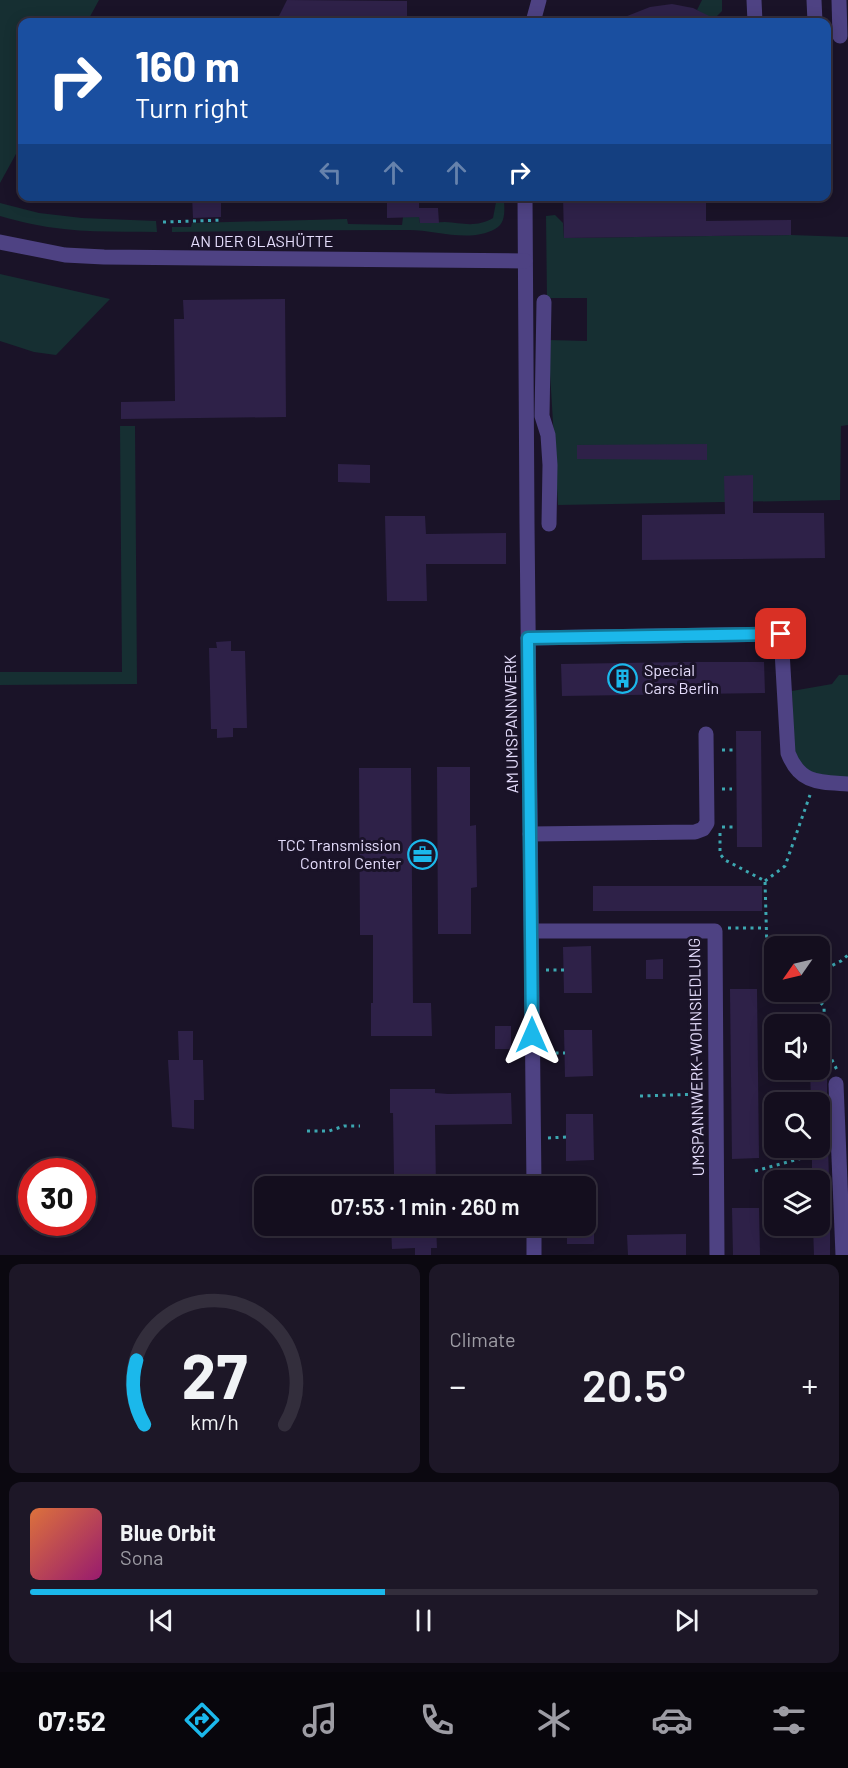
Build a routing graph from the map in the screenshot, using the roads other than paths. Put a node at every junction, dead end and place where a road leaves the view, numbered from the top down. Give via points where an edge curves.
1 (539, 0) edge
2 (754, 0) edge
3 (814, 0) edge
4 (839, 0) edge
5 (534, 18) edge
6 (755, 18) edge
7 (815, 18) edge
8 (838, 36) edge
9 (525, 201) edge
10 (0, 242) edge
11 (525, 261) junction
12 (543, 302) dead end
13 (549, 524) dead end
14 (528, 638) junction
15 (706, 734) dead end
16 (848, 784) edge
17 (530, 834) junction
18 (531, 931) junction
19 (836, 1084) road end
20 (534, 1176) edge
21 (534, 1236) edge
22 (534, 1255) edge
23 (717, 1255) edge
24 (843, 1255) edge

1 - 5 street
2 - 6 street
3 - 7 street
4 - 8 street
9 - 11 street, AM UMSPANNWERK
10 - 11 street, AN DER GLASHÜTTE via 65,255 104,257
11 - 14 street, AM UMSPANNWERK
12 - 13 street via 542,416 550,465
14 - 16 street via 781,634 792,765 814,782
14 - 17 street, AM UMSPANNWERK
15 - 17 street via 707,823 703,829
17 - 18 street, AM UMSPANNWERK
18 - 20 street, AM UMSPANNWERK
18 - 23 street, UMSPANNWERK-WOHNSIEDLUNG via 715,931
19 - 24 street
21 - 22 street

